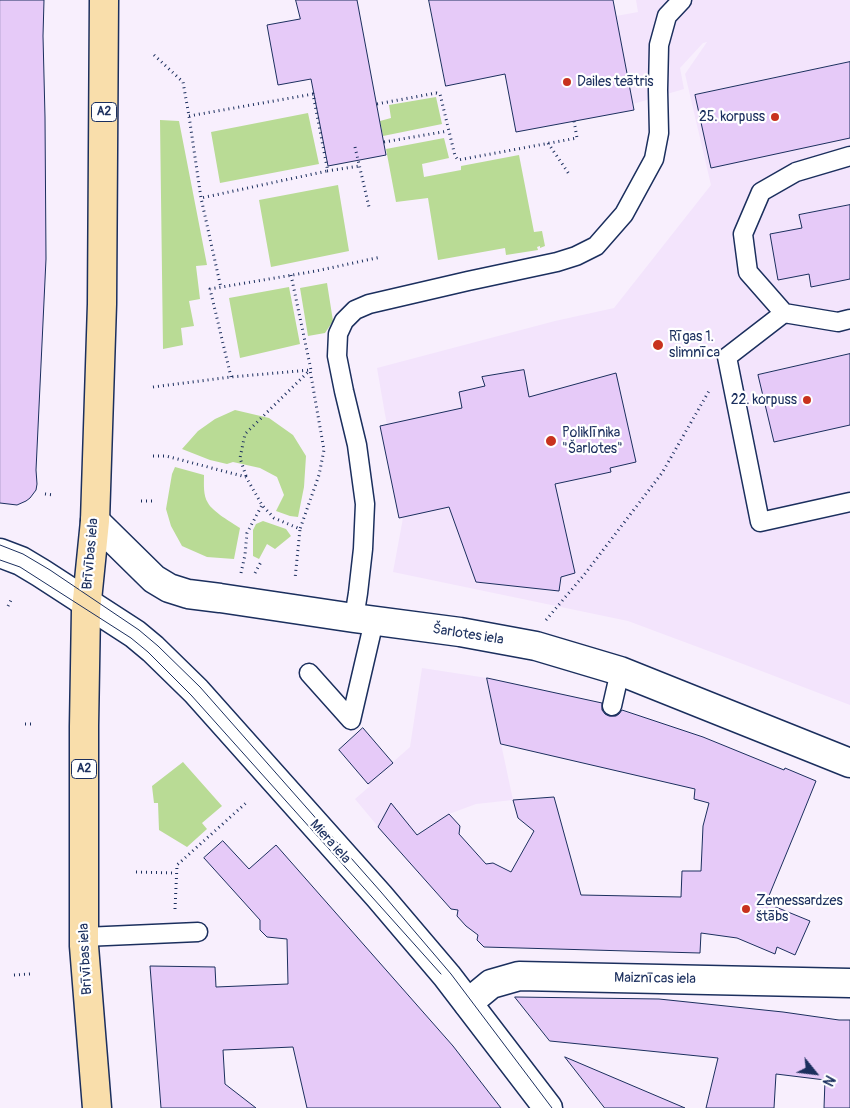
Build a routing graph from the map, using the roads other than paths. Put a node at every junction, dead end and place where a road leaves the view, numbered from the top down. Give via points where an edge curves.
1 (104, 0) edge
2 (682, 0) edge
3 (850, 156) edge
4 (784, 313) junction
5 (850, 319) edge
6 (850, 502) edge
7 (95, 520) junction
8 (0, 553) edge
9 (87, 602) junction
10 (364, 619) junction
11 (620, 671) junction
12 (309, 673) dead end
13 (612, 706) dead end
14 (850, 763) edge
15 (198, 932) dead end
16 (84, 937) junction
17 (850, 983) edge
18 (468, 1003) junction
19 (97, 1108) edge
20 (548, 1108) edge

1 - 7 highway, Brīvības iela / A2 via 102,304
2 - 10 lane via 667,16 659,45 659,133 654,159 624,214 596,246 557,262 369,304 355,310 344,321 338,334 337,356 357,445 365,504 358,593
3 - 4 lane via 796,172 761,192 742,234 748,272
4 - 5 lane via 838,322
4 - 6 lane via 727,358 760,522
7 - 9 highway, Brīvības iela / A2
7 - 10 street, Šarlotes iela via 154,579 169,588 188,594
8 - 9 street, Miera iela via 21,561
9 - 16 highway, Brīvības iela / A2
9 - 18 street, Miera iela via 135,634 196,691 379,896
10 - 11 street, Šarlotes iela via 536,646
10 - 12 lane via 351,720
11 - 13 lane
11 - 14 street, Šarlotes iela
15 - 16 lane
16 - 19 highway, Brīvības iela / A2
17 - 18 street, Maiznīcas iela via 519,976 490,984
18 - 20 street, Miera iela

